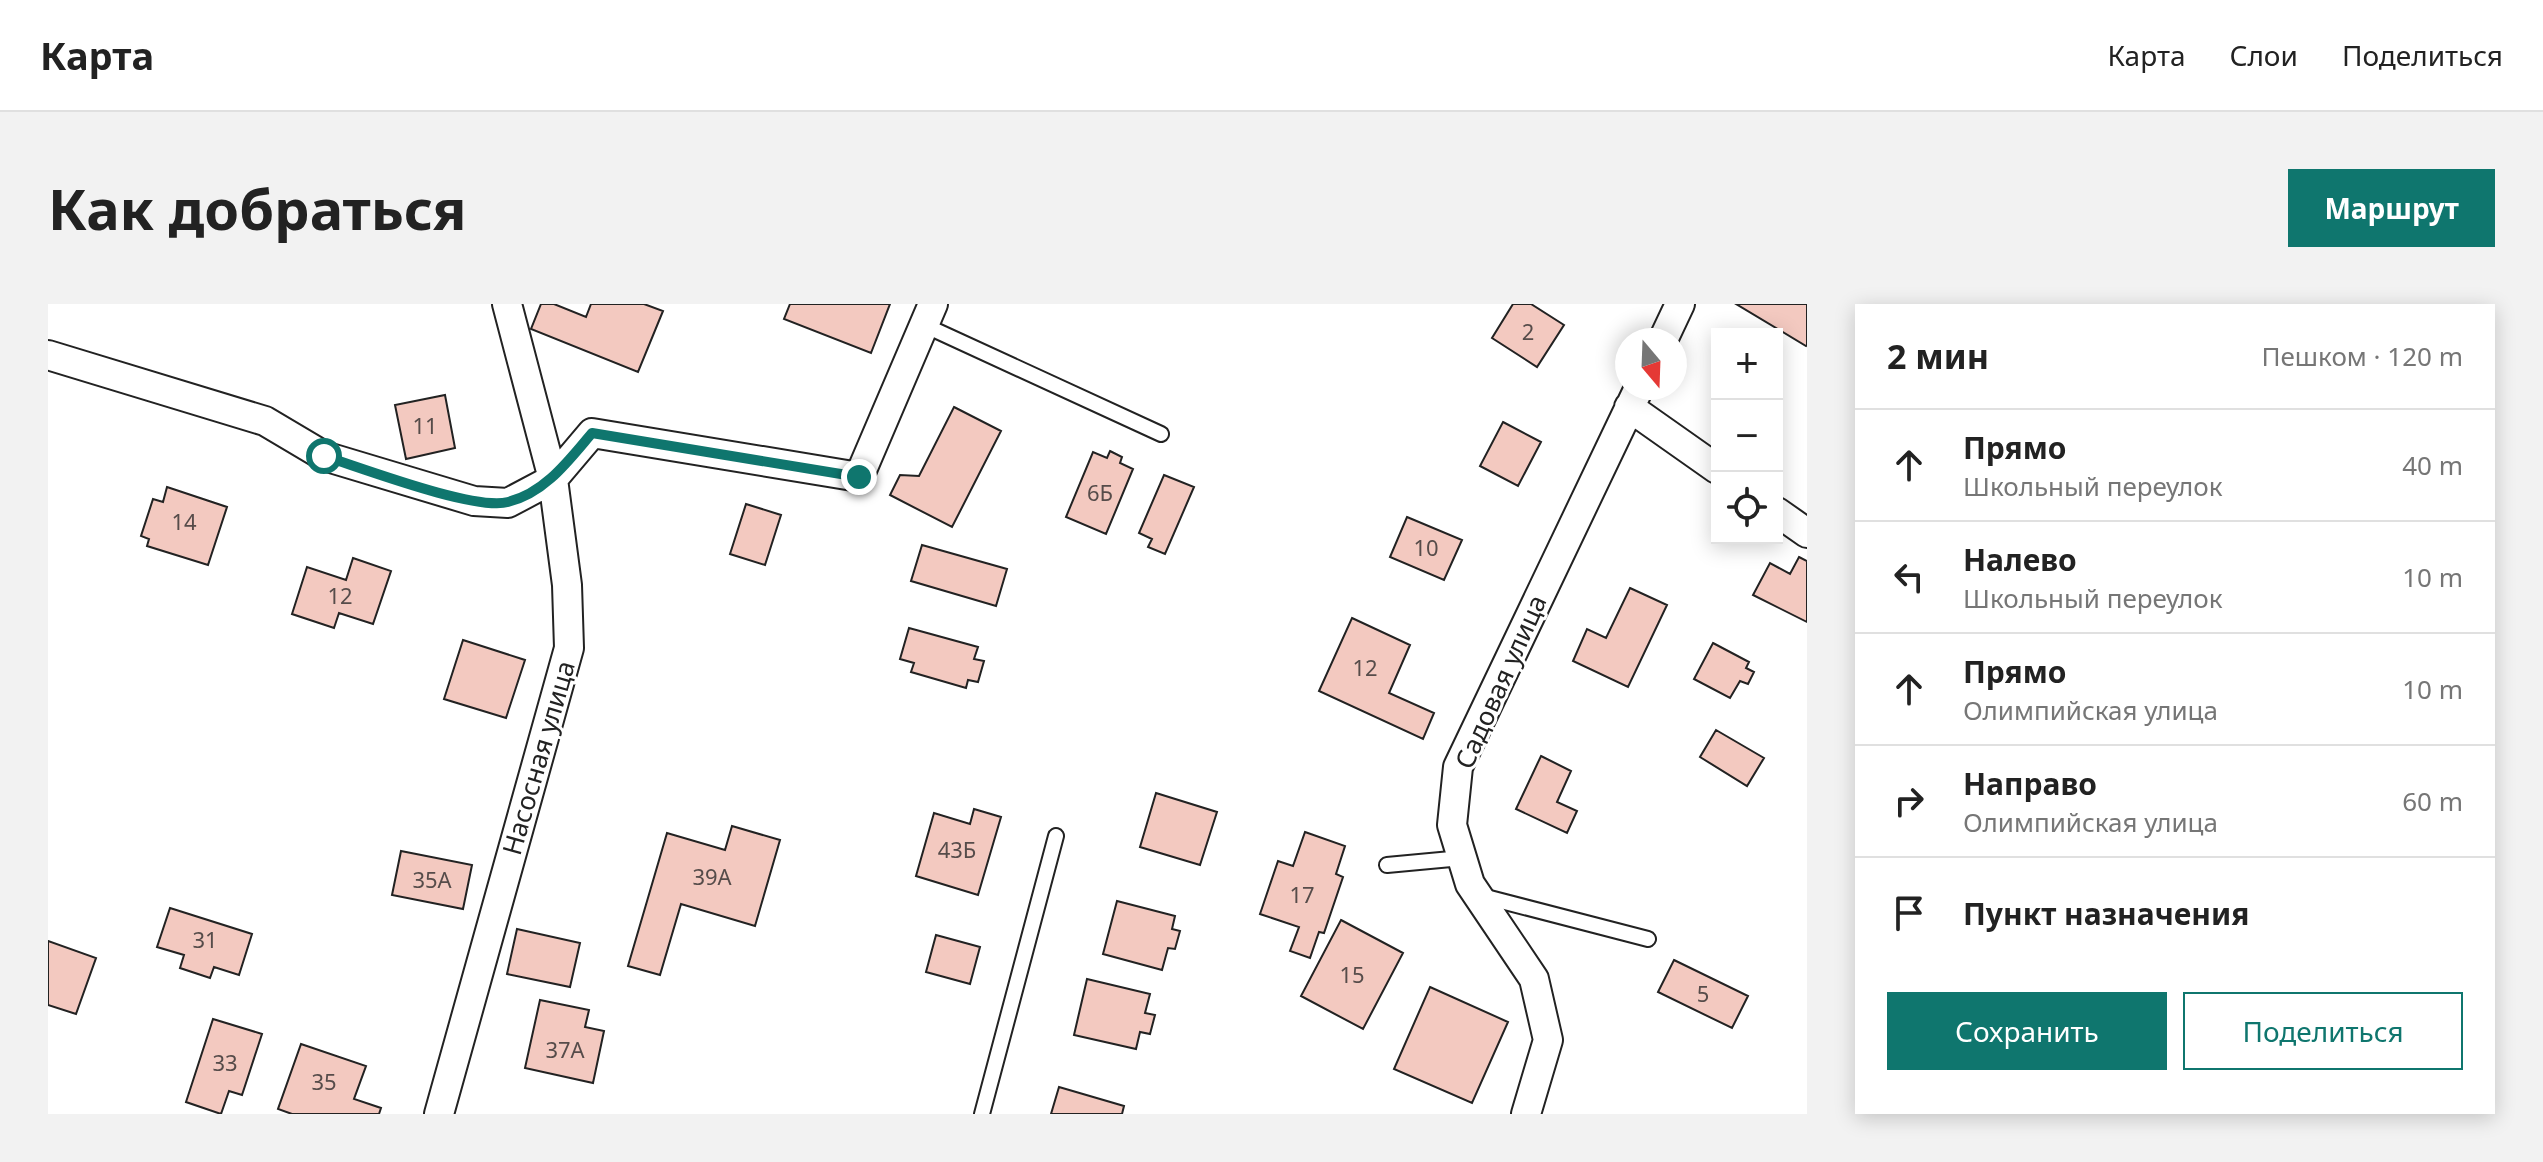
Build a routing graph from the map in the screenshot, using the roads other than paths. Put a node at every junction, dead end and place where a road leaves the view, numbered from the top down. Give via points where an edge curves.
1 (507, 304) edge
2 (1680, 304) edge
3 (929, 314) edge
4 (1669, 328) edge
5 (48, 355) edge
6 (1633, 400) edge
7 (1636, 400) edge
8 (1161, 434) dead end
9 (1711, 464) edge
10 (553, 479) junction
11 (1783, 516) edge
12 (1807, 533) edge
13 (1056, 836) dead end
14 (1462, 858) junction
15 (1387, 865) dead end
16 (1478, 896) junction
17 (1648, 939) dead end
18 (439, 1114) edge
19 (982, 1114) edge
20 (1526, 1114) edge

1 - 10 street, Насосная улица
2 - 4 street
3 - 8 lane
3 - 10 street via 859,477 592,433
5 - 10 street via 265,421 324,456 474,501 508,503
6 - 14 street, Садовая улица via 1458,767 1452,825
7 - 9 street
10 - 18 street, Насосная улица via 569,648
11 - 12 street
13 - 19 lane
14 - 15 lane
14 - 16 street, Садовая улица
16 - 17 lane
16 - 20 street, Садовая улица via 1534,979 1548,1040

